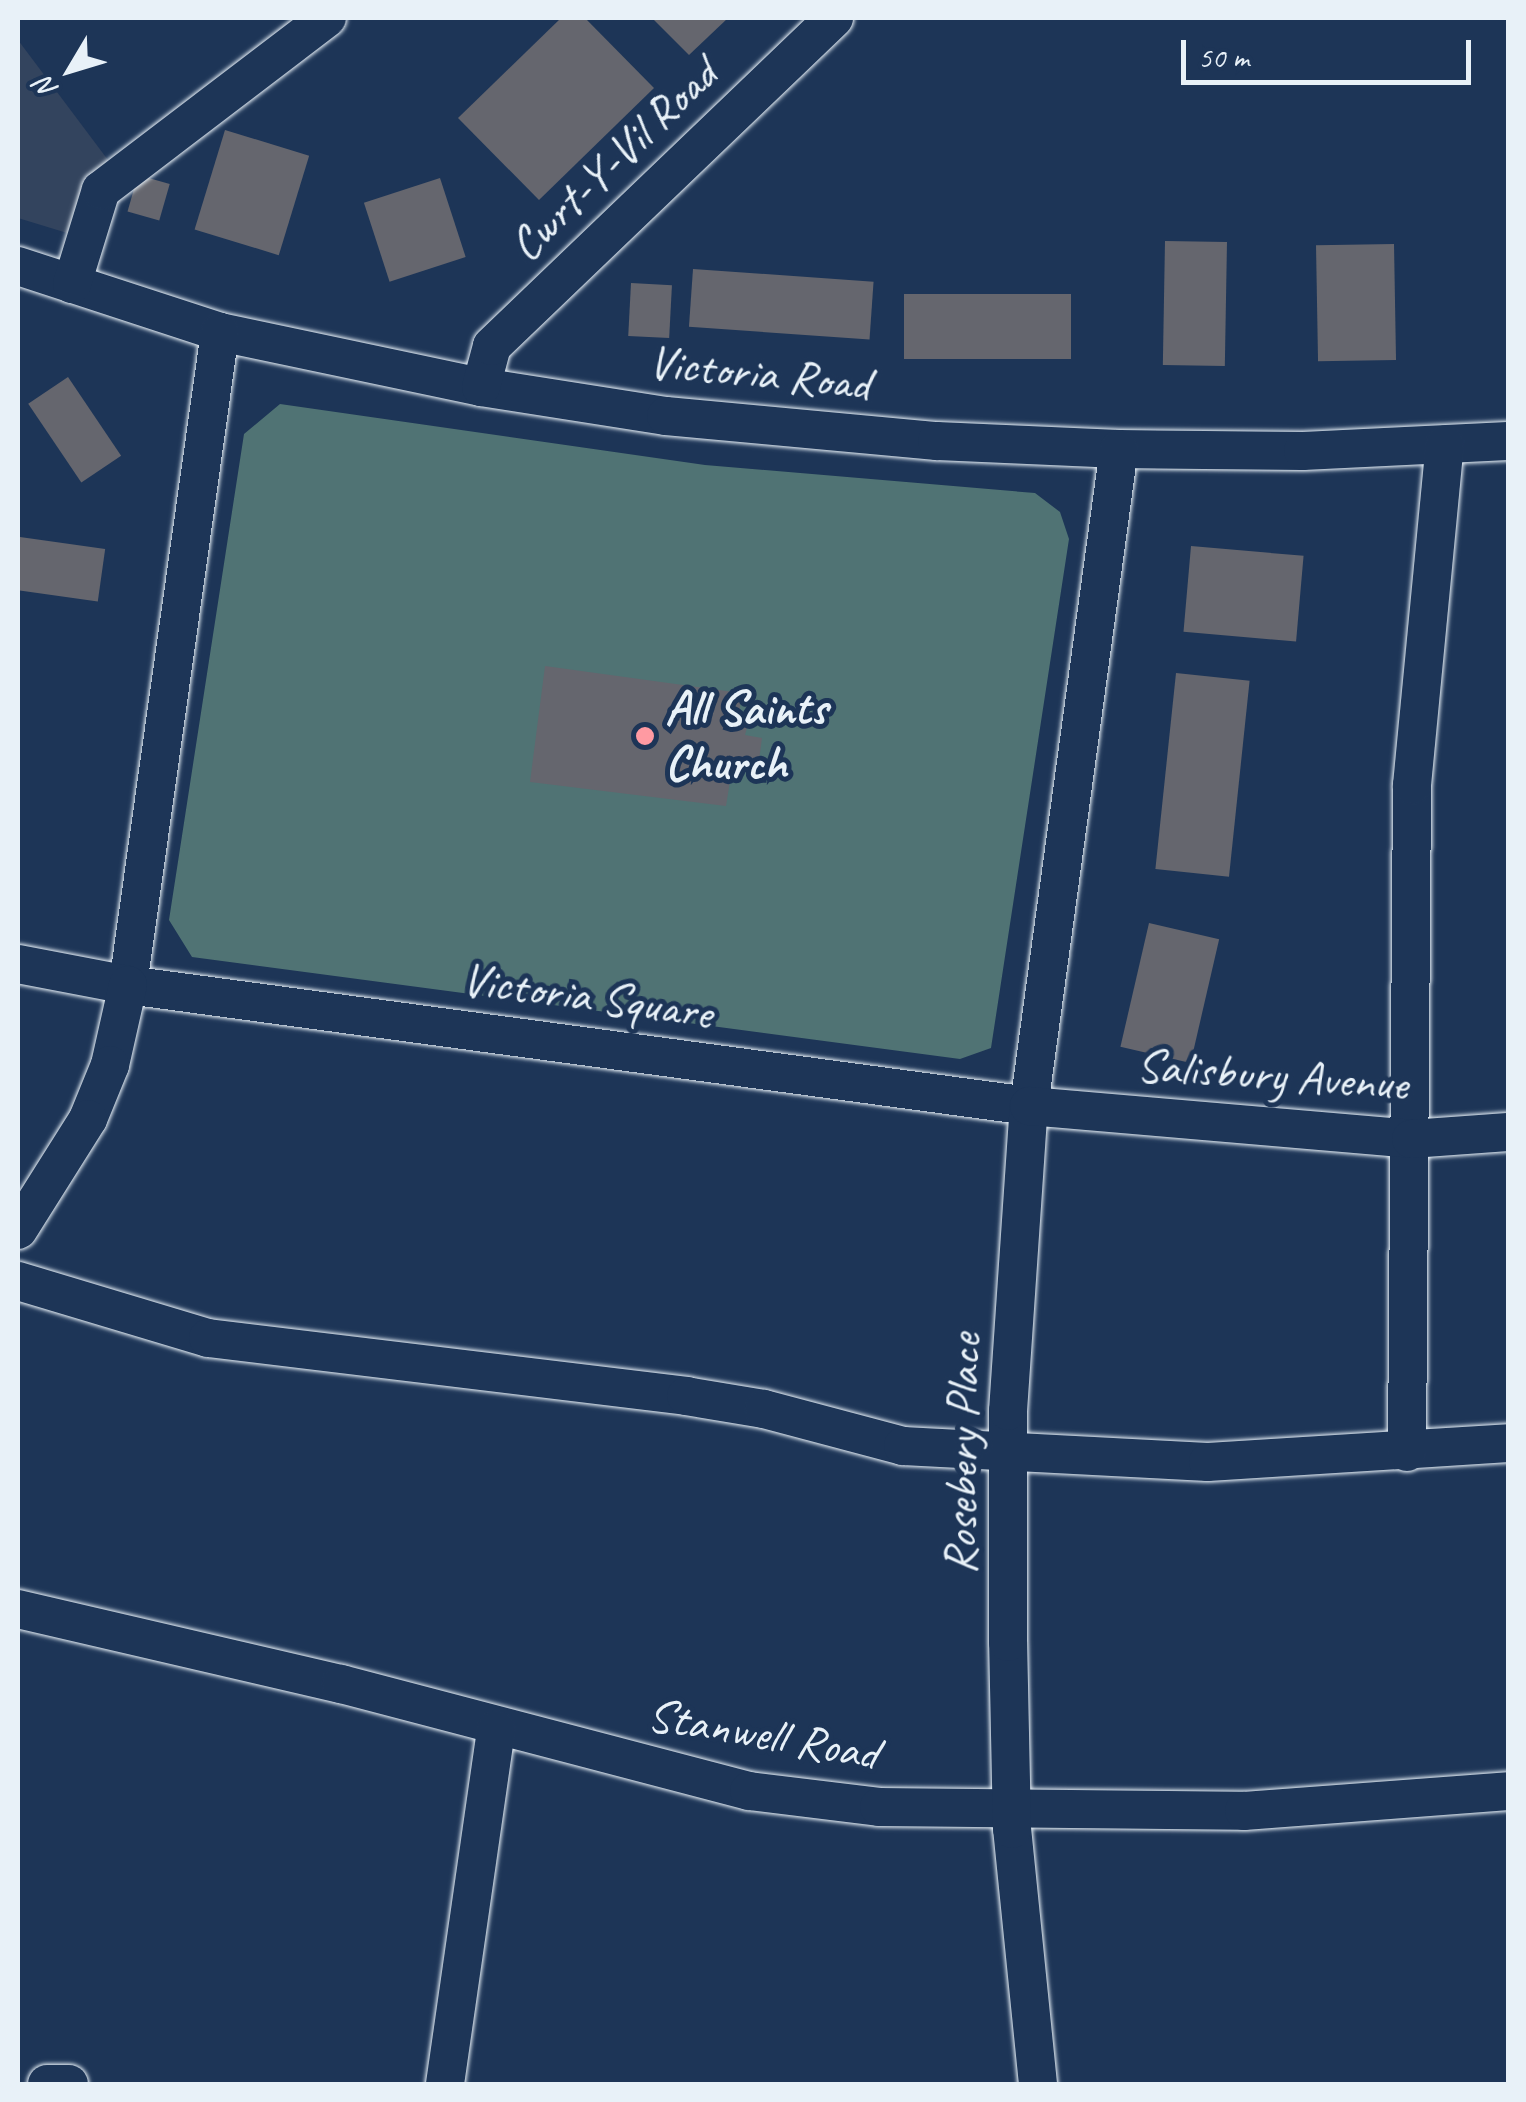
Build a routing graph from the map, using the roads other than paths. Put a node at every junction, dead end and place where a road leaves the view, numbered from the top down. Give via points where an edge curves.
1 (328, 18) edge
2 (834, 18) edge
3 (18, 266) edge
4 (72, 284) junction
5 (220, 332) junction
6 (481, 387) junction
7 (1508, 442) edge
8 (1445, 445) junction
9 (1119, 449) junction
10 (18, 964) edge
11 (128, 985) junction
12 (1028, 1106) junction
13 (1508, 1132) edge
14 (1411, 1139) junction
15 (18, 1230) edge
16 (18, 1281) edge
17 (1508, 1443) edge
18 (1008, 1450) junction
19 (1407, 1452) junction
20 (18, 1609) edge
21 (496, 1730) junction
22 (1508, 1791) edge
23 (1012, 1805) junction
24 (47, 2084) edge
25 (70, 2084) edge
26 (445, 2084) edge
27 (1038, 2084) edge

1 - 4 street via 101,190
2 - 6 street, Cwrt-Y-Vil Road via 492,346
3 - 4 street, Victoria Road
4 - 5 street, Victoria Road
5 - 6 street, Victoria Road
5 - 11 street
6 - 9 street, Victoria Road via 760,425
7 - 8 street, Victoria Road
8 - 9 street, Victoria Road
8 - 14 street via 1412,785
9 - 12 street
10 - 11 street, Victoria Square
11 - 12 street, Victoria Square
11 - 15 street via 110,1065 88,1119
12 - 14 street, Salisbury Avenue
12 - 18 street, Rosebery Place
13 - 14 street, Salisbury Avenue
14 - 19 street
16 - 18 street via 208,1338 686,1396 903,1446
17 - 19 street
18 - 19 street via 1208,1462
18 - 23 street, Rosebery Place
20 - 21 street, Stanwell Road via 341,1684
21 - 23 street, Stanwell Road via 749,1791 878,1807
21 - 26 street
22 - 23 street, Stanwell Road via 1244,1811
23 - 27 street, Rosebery Place
24 - 25 street

